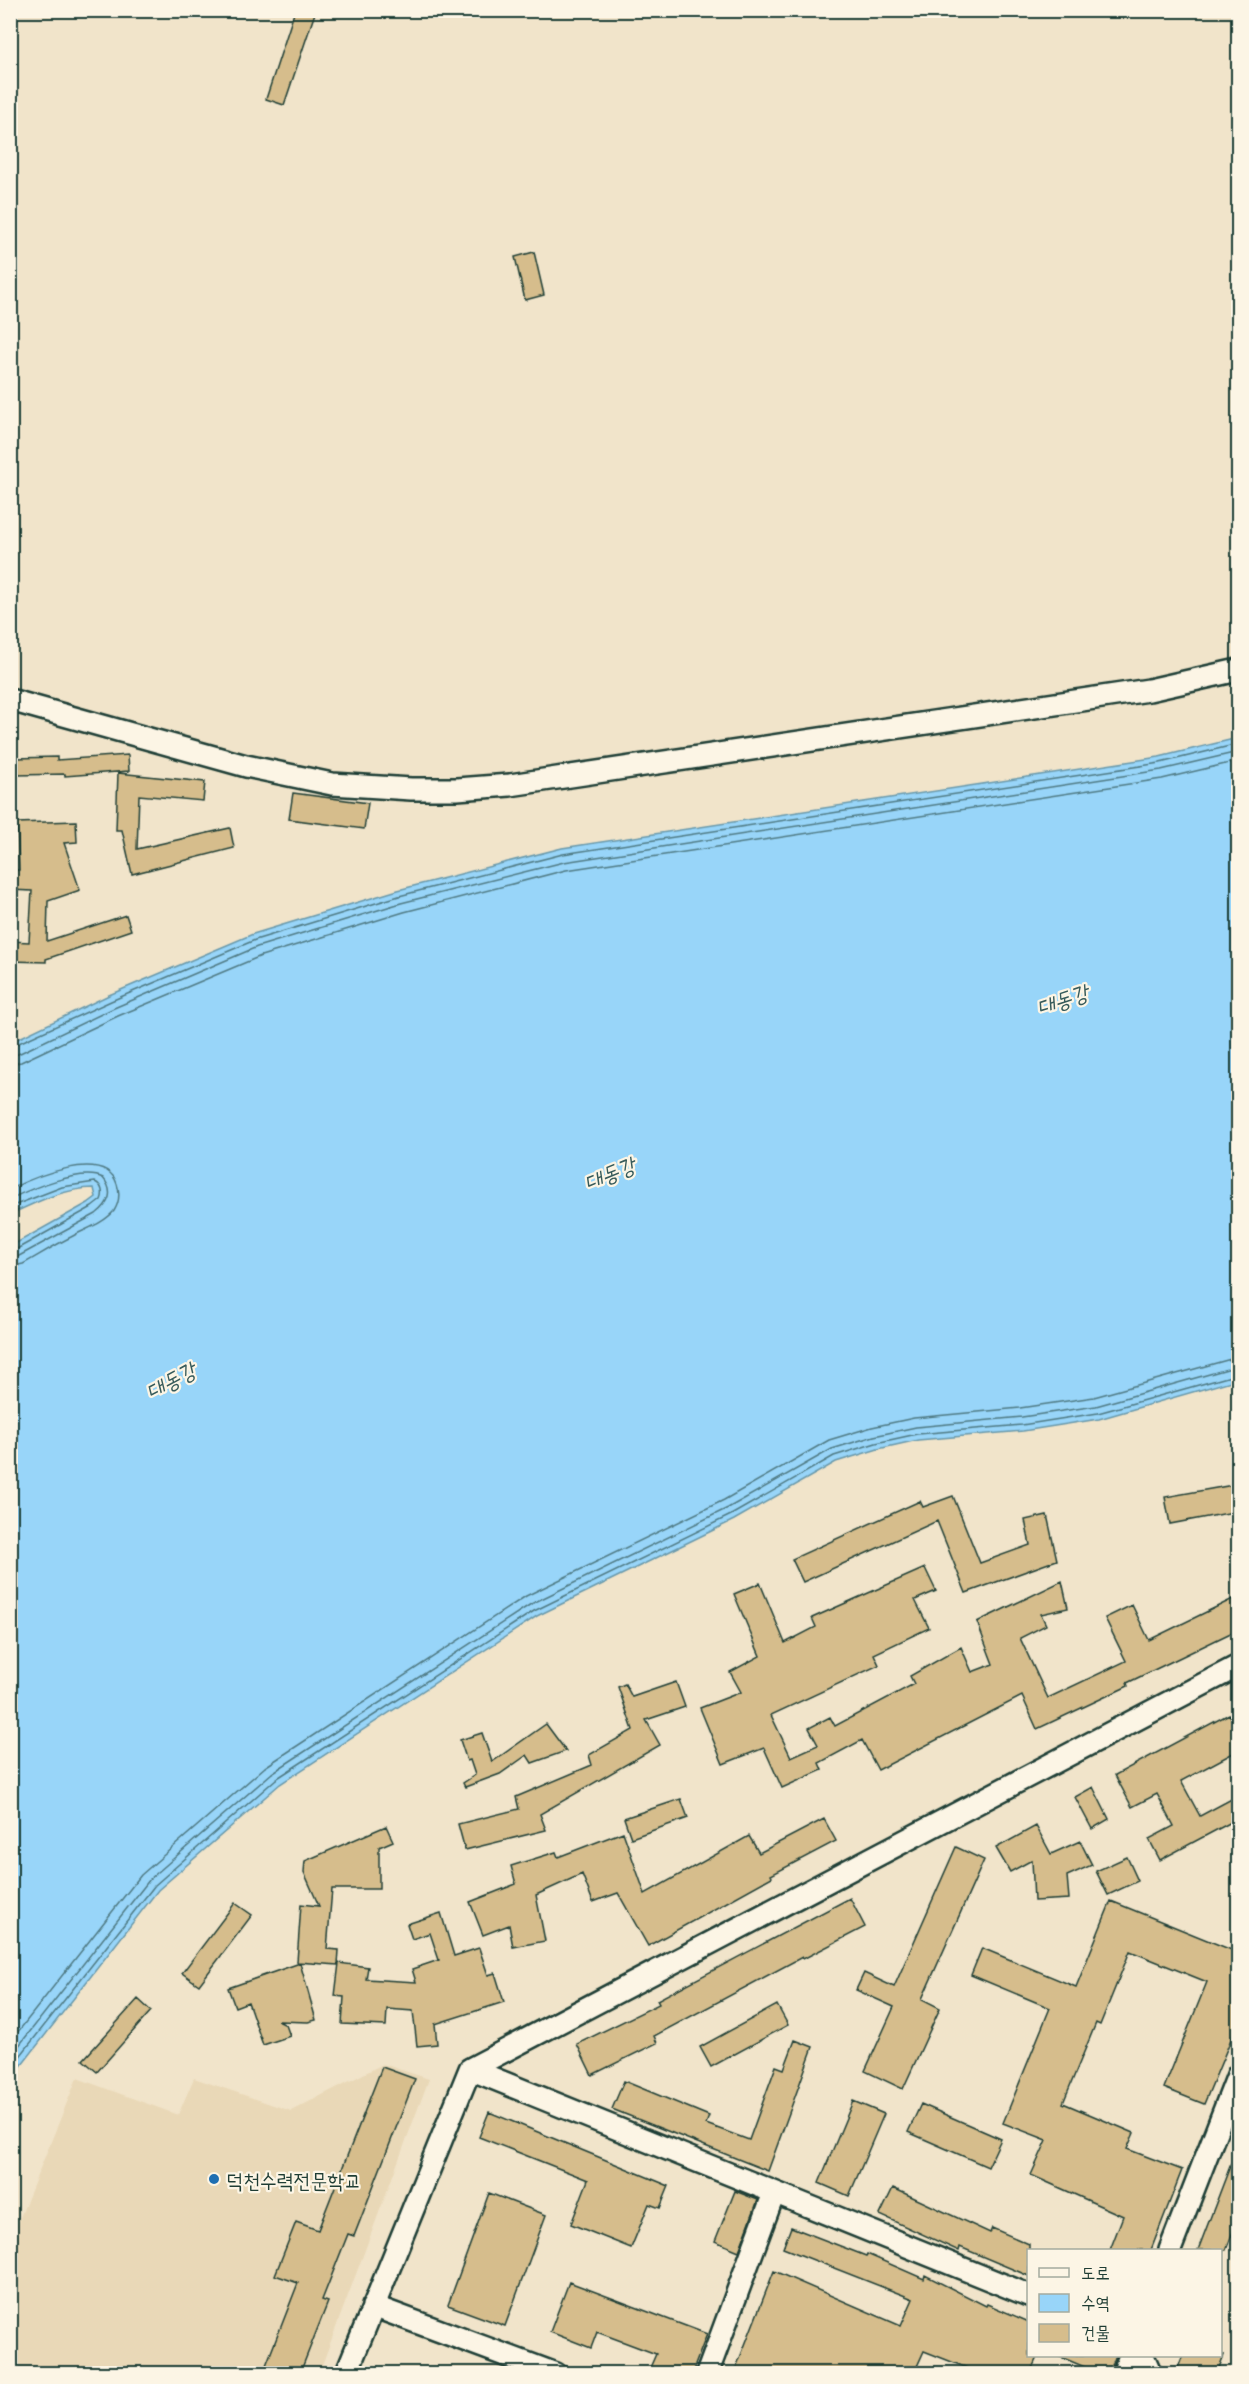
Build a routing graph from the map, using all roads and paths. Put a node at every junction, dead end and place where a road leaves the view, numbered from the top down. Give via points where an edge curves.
1 (1239, 670) edge
2 (10, 700) edge
3 (1239, 1666) edge
4 (470, 2069) junction
5 (1239, 2075) edge
6 (774, 2193) junction
7 (1170, 2249) edge
8 (1027, 2294) edge
9 (373, 2306) junction
10 (1129, 2357) edge
11 (1144, 2357) edge
12 (346, 2373) edge
13 (556, 2373) edge
14 (707, 2373) edge
15 (1123, 2373) edge
16 (1151, 2373) edge

1 - 2 street via 1149,690 522,783 457,789 332,784 246,766
3 - 4 street
4 - 6 street
4 - 9 street
5 - 7 street
6 - 8 street
6 - 14 street
9 - 12 street
9 - 13 street
10 - 15 street
11 - 16 street

